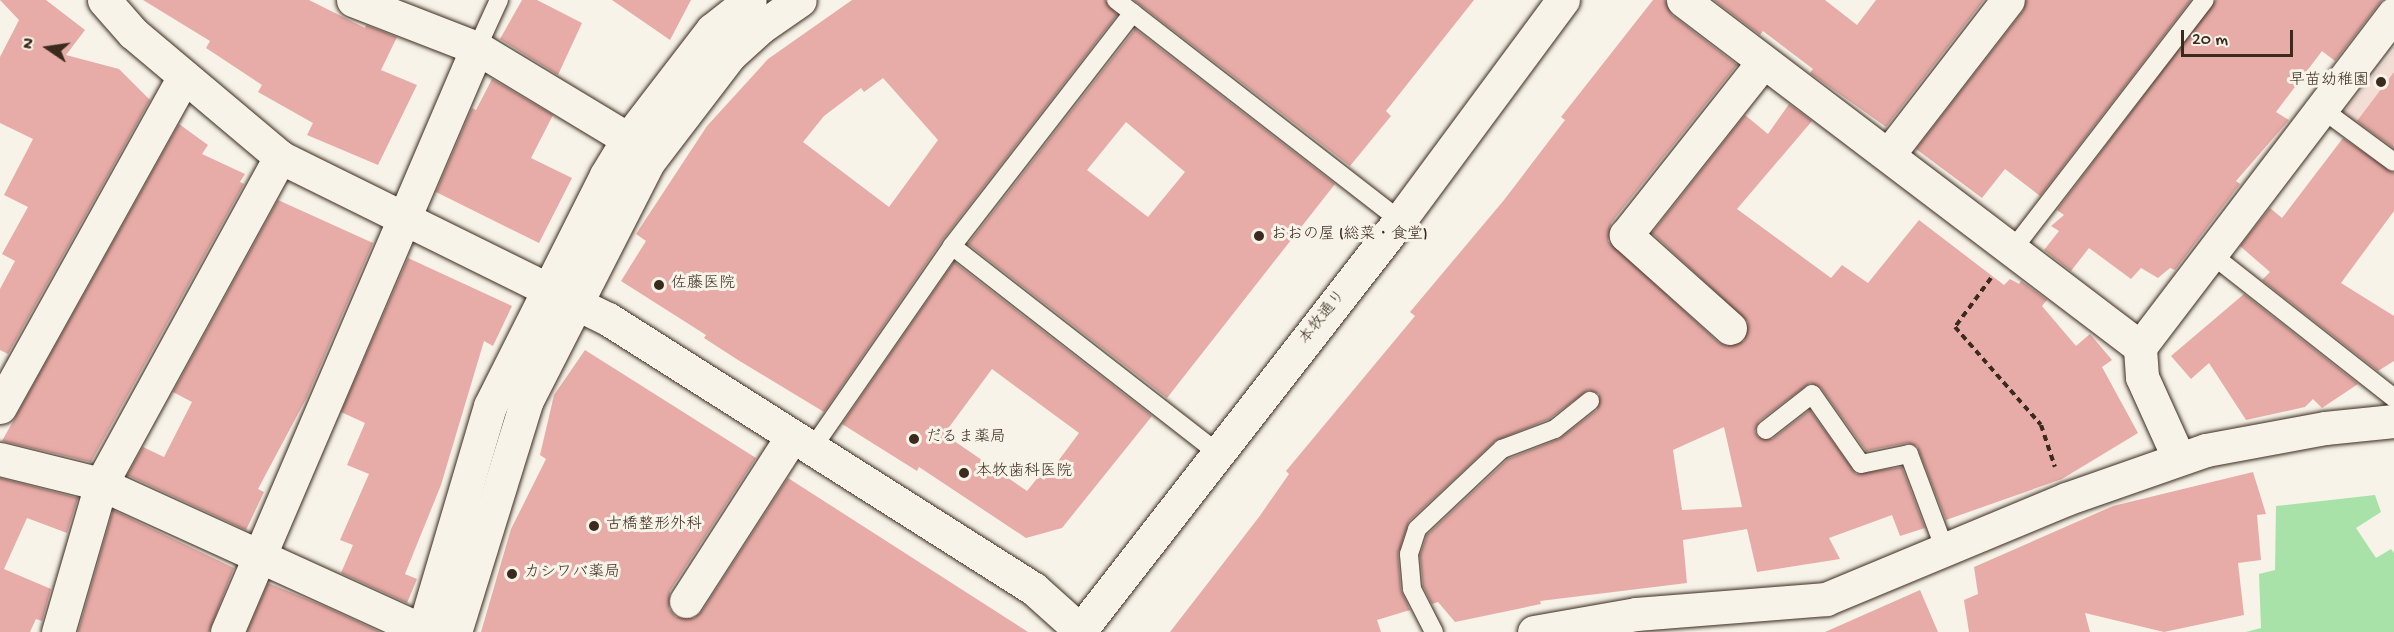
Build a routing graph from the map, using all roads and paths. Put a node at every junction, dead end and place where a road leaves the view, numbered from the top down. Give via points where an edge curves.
1 (104, 0) edge
2 (352, 0) edge
3 (499, 0) edge
4 (750, 0) edge
5 (800, 0) edge
6 (1116, 0) edge
7 (1563, 0) edge
8 (1683, 0) edge
9 (2008, 0) edge
10 (2205, 0) edge
11 (1133, 13) junction
12 (2394, 15) edge
13 (477, 48) junction
14 (1763, 62) junction
15 (184, 77) junction
16 (2322, 109) junction
17 (628, 139) junction
18 (1888, 155) junction
19 (280, 157) junction
20 (2394, 162) edge
21 (1400, 220) junction
22 (405, 221) junction
23 (952, 246) junction
24 (2013, 249) junction
25 (2211, 254) junction
26 (562, 295) junction
27 (1730, 328) dead end
28 (2140, 347) junction
29 (2394, 398) edge
30 (1590, 401) dead end
31 (0, 407) edge
32 (2394, 421) edge
33 (1766, 430) dead end
34 (801, 444) junction
35 (1219, 454) junction
36 (0, 459) edge
37 (2179, 459) junction
38 (101, 484) junction
39 (2066, 499) junction
40 (1944, 547) junction
41 (260, 554) junction
42 (686, 601) dead end
43 (1080, 631) edge
44 (58, 632) edge
45 (227, 632) edge
46 (434, 632) edge
47 (1434, 632) edge
48 (1534, 632) edge

1 - 15 street via 133,33
2 - 13 street
3 - 13 lane
4 - 17 street via 712,30
5 - 26 street via 730,54 649,161
6 - 11 lane
7 - 21 street, 本牧通り
8 - 14 street
9 - 18 street
10 - 24 lane
11 - 21 lane
11 - 23 lane
12 - 16 street
13 - 17 street
13 - 22 street
14 - 18 street
14 - 27 street via 1626,235
15 - 19 street
15 - 31 street
16 - 20 lane
16 - 25 street
17 - 26 street
18 - 24 street
19 - 22 street
19 - 38 street
21 - 35 street, 本牧通り
22 - 26 street
22 - 41 street
23 - 34 lane
23 - 35 lane
24 - 28 street
24 - 39 path via 1955,327 2041,425
25 - 28 street
25 - 29 lane
26 - 34 street via 608,319
26 - 46 street via 526,402
28 - 37 street via 2142,377
30 - 47 lane via 1555,429 1502,449 1417,529 1410,554 1412,589
32 - 37 street via 2325,428 2206,450
33 - 40 lane via 1812,394 1861,464 1909,454
34 - 42 street
34 - 43 street via 1034,589
35 - 43 street, 本牧通り
36 - 38 street
37 - 39 street
38 - 41 street
38 - 44 street
39 - 40 street
40 - 48 street via 1826,599 1636,614
41 - 45 street
41 - 46 street

